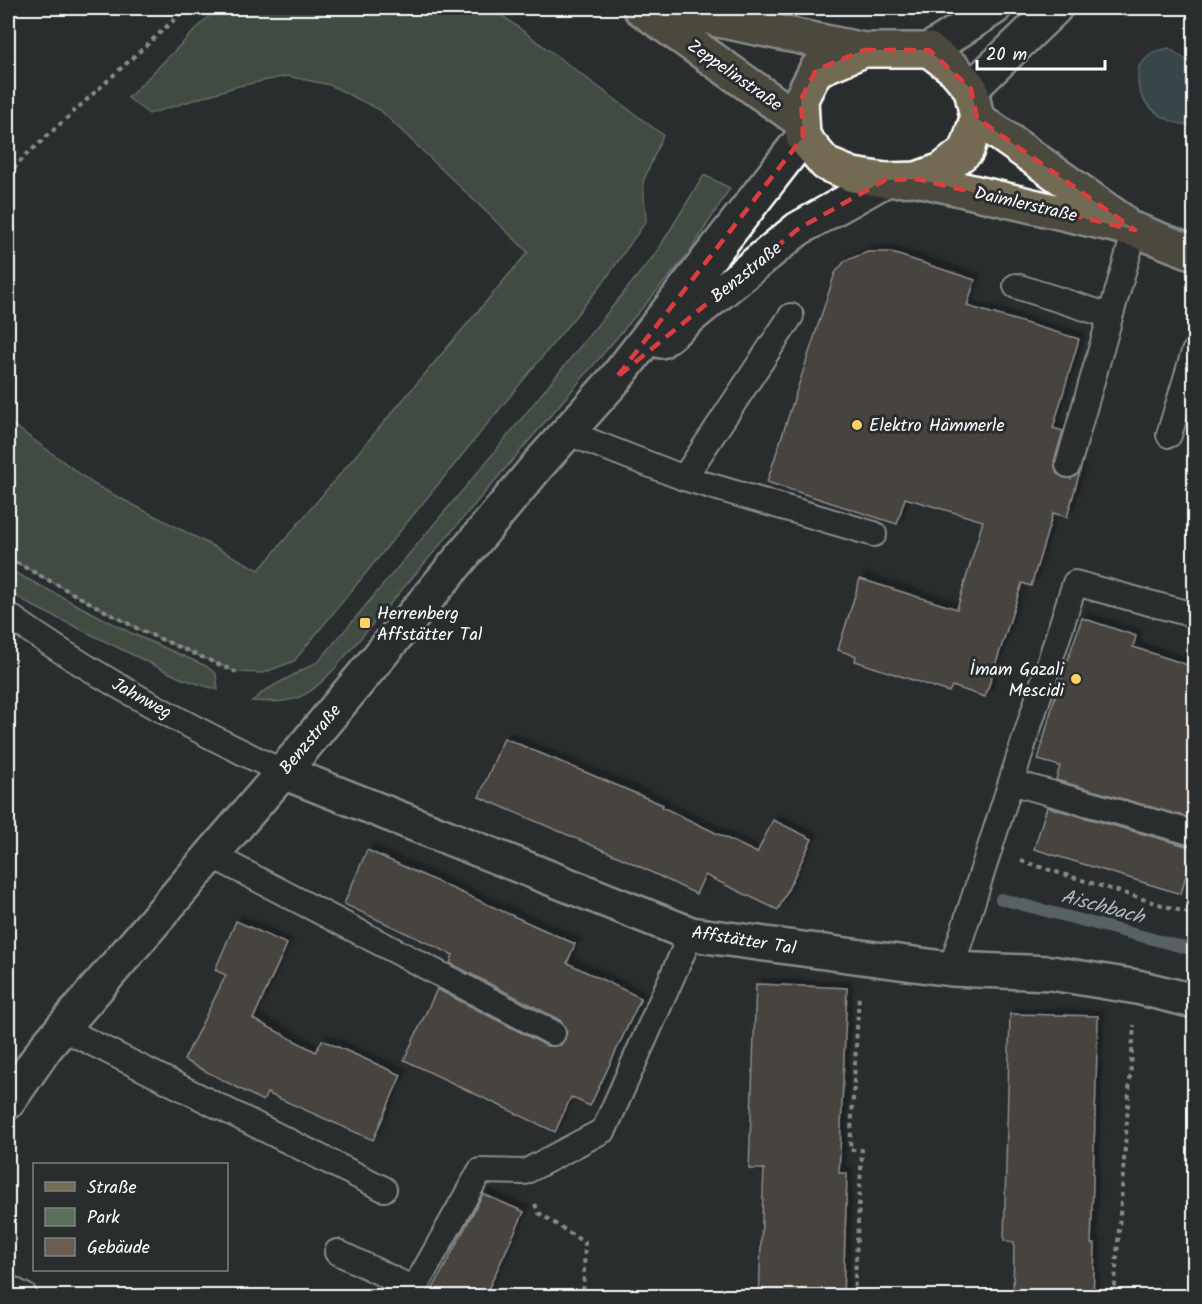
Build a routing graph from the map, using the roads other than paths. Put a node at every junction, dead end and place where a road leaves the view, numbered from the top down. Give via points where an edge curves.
1 (640, 8) edge
2 (682, 8) edge
3 (994, 8) edge
4 (1055, 8) edge
5 (929, 50) junction
6 (864, 51) junction
7 (974, 104) junction
8 (803, 129) junction
9 (901, 179) junction
10 (1135, 230) junction
11 (1194, 253) edge
12 (1016, 286) dead end
13 (791, 316) dead end
14 (1110, 316) junction
15 (1194, 352) edge
16 (616, 378) junction
17 (566, 432) junction
18 (1169, 435) dead end
19 (1068, 465) dead end
20 (684, 478) junction
21 (874, 534) dead end
22 (8, 615) edge
23 (1194, 615) edge
24 (283, 772) junction
25 (1011, 782) junction
26 (1190, 832) dead end
27 (211, 855) junction
28 (692, 934) junction
29 (951, 969) junction
30 (1194, 1001) edge
31 (62, 1028) junction
32 (553, 1033) dead end
33 (8, 1102) edge
34 (384, 1189) dead end
35 (337, 1252) dead end
36 (8, 1287) edge
37 (25, 1296) edge

1 - 8 main road, Zeppelinstraße
2 - 6 main road, Zeppelinstraße via 718,20
3 - 5 street
4 - 7 street
5 - 6 main road
5 - 7 main road via 955,70
6 - 8 main road via 816,70 801,99
7 - 9 main road via 967,150 942,170
7 - 10 main road, Daimlerstraße
8 - 9 main road via 826,164 853,175
8 - 16 street, Benzstraße
9 - 10 main road, Daimlerstraße
9 - 16 street, Benzstraße via 798,229
10 - 11 main road, Daimlerstraße
10 - 14 lane
12 - 14 lane
13 - 20 lane
14 - 19 lane
15 - 18 lane
16 - 17 street, Benzstraße
17 - 20 lane
17 - 24 street, Benzstraße
20 - 21 lane
22 - 24 lane, Jahnweg via 76,661 217,741
23 - 25 lane via 1075,583
24 - 27 street, Benzstraße
24 - 28 street, Affstätter Tal
25 - 26 lane
25 - 29 lane
27 - 31 street, Benzstraße
27 - 32 lane
28 - 29 street, Affstätter Tal
28 - 35 lane via 604,1130 525,1172 480,1171 414,1289
29 - 30 street, Affstätter Tal via 1051,973
31 - 33 street, Benzstraße
31 - 34 lane
36 - 37 lane

